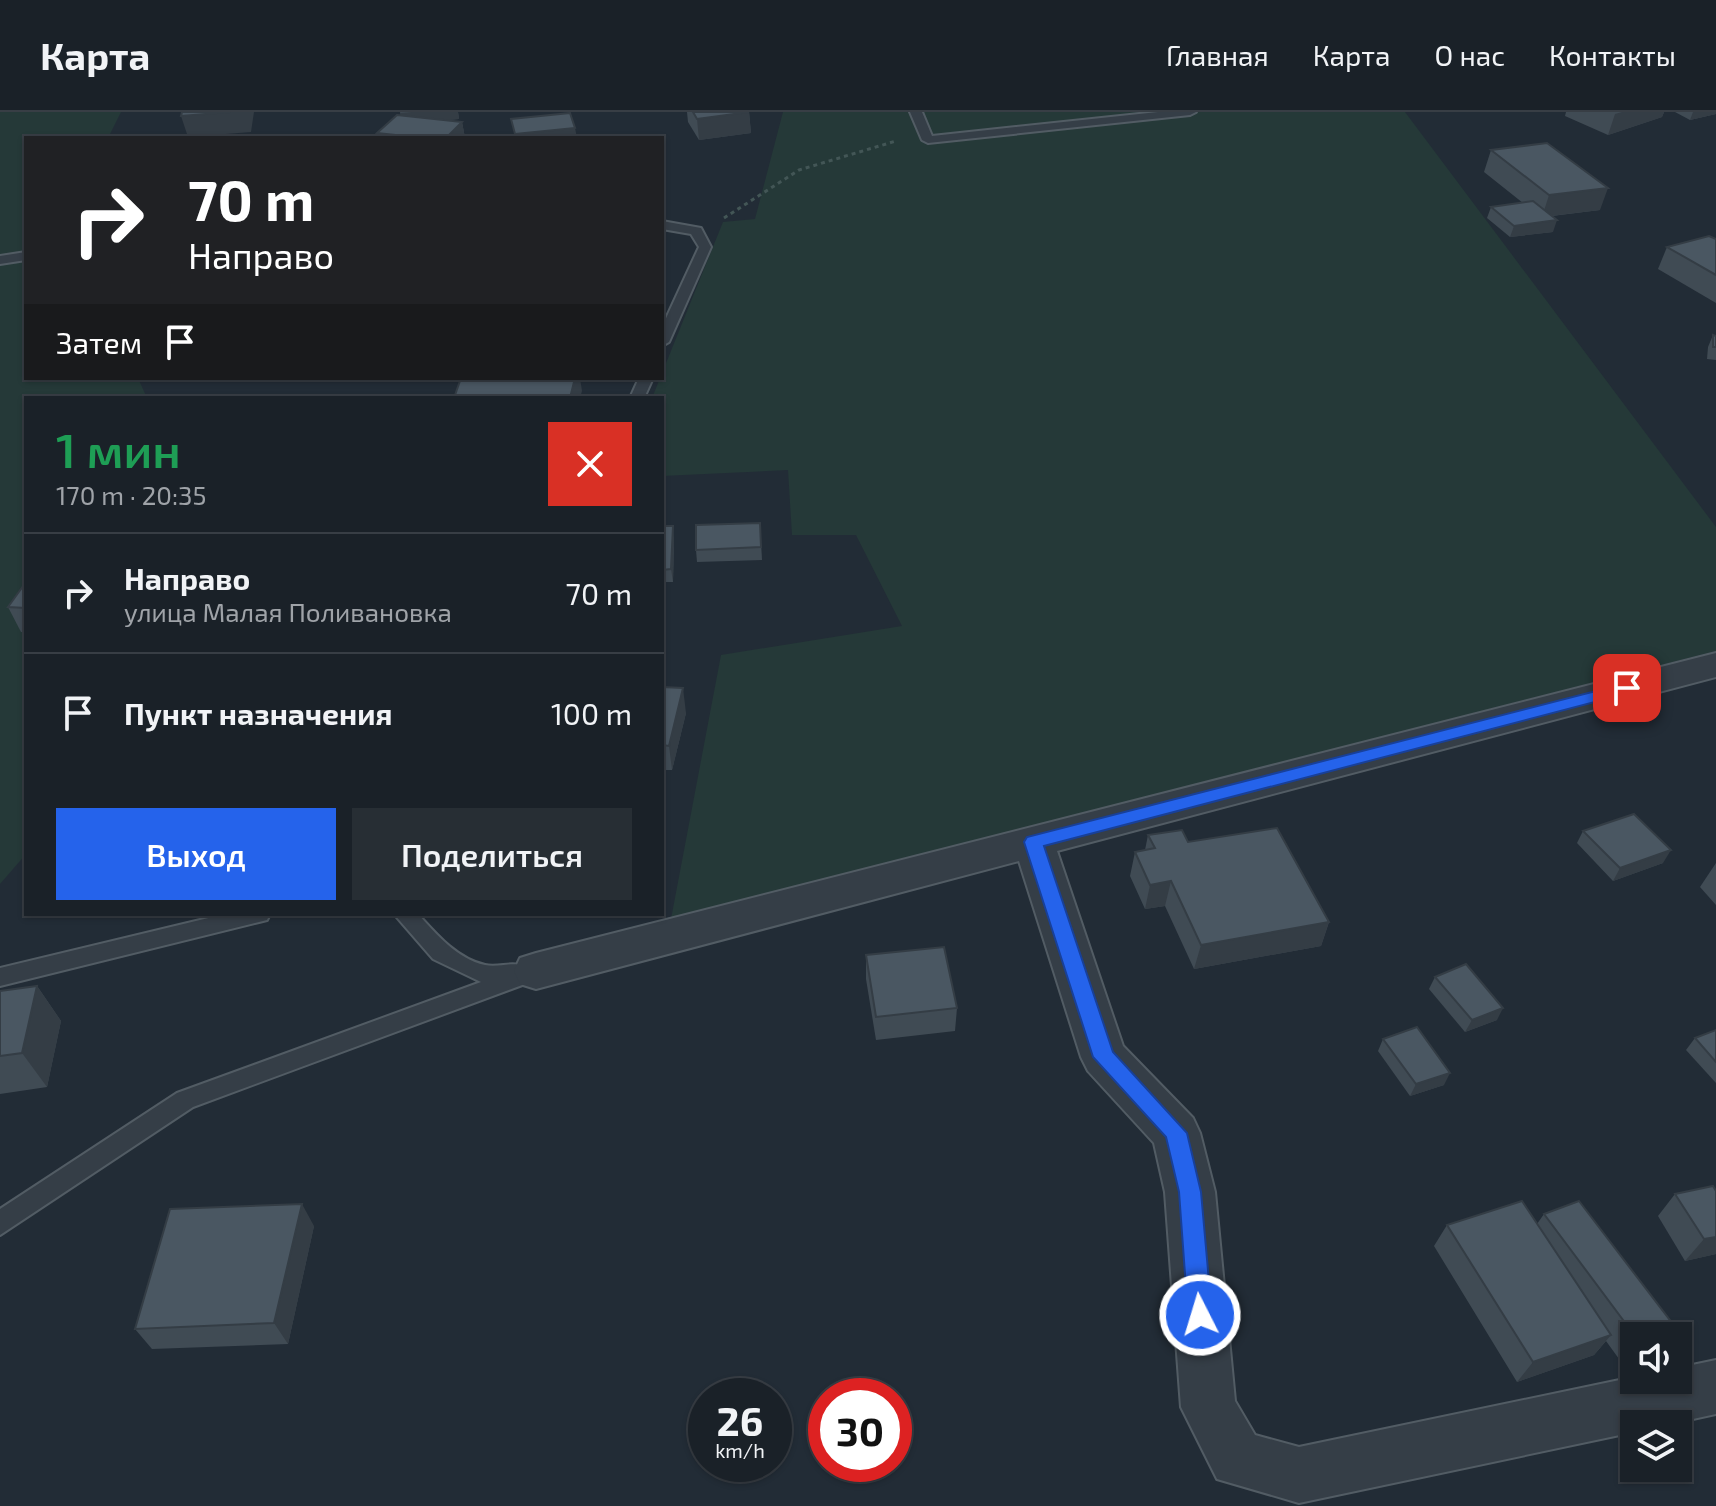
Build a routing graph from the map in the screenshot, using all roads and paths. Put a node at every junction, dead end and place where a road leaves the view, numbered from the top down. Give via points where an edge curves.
1 (916, 112) edge
2 (1190, 112) edge
3 (928, 140) junction
4 (664, 225) edge
5 (696, 231) junction
6 (24, 256) edge
7 (0, 260) edge
8 (664, 338) edge
9 (1716, 665) edge
10 (1033, 842) junction
11 (251, 916) edge
12 (407, 916) edge
13 (536, 971) junction
14 (0, 977) edge
15 (0, 1223) edge
16 (1716, 1387) edge

1 - 3 lane
2 - 3 lane
3 - 5 path via 910,138 802,169 736,213
4 - 5 lane
5 - 8 lane via 705,247
6 - 7 lane
9 - 10 street
10 - 13 street
10 - 16 street via 1104,1057 1176,1133 1190,1192 1208,1407 1237,1459 1299,1475
11 - 14 lane
12 - 13 lane via 441,953 483,974
13 - 15 lane via 185,1100

